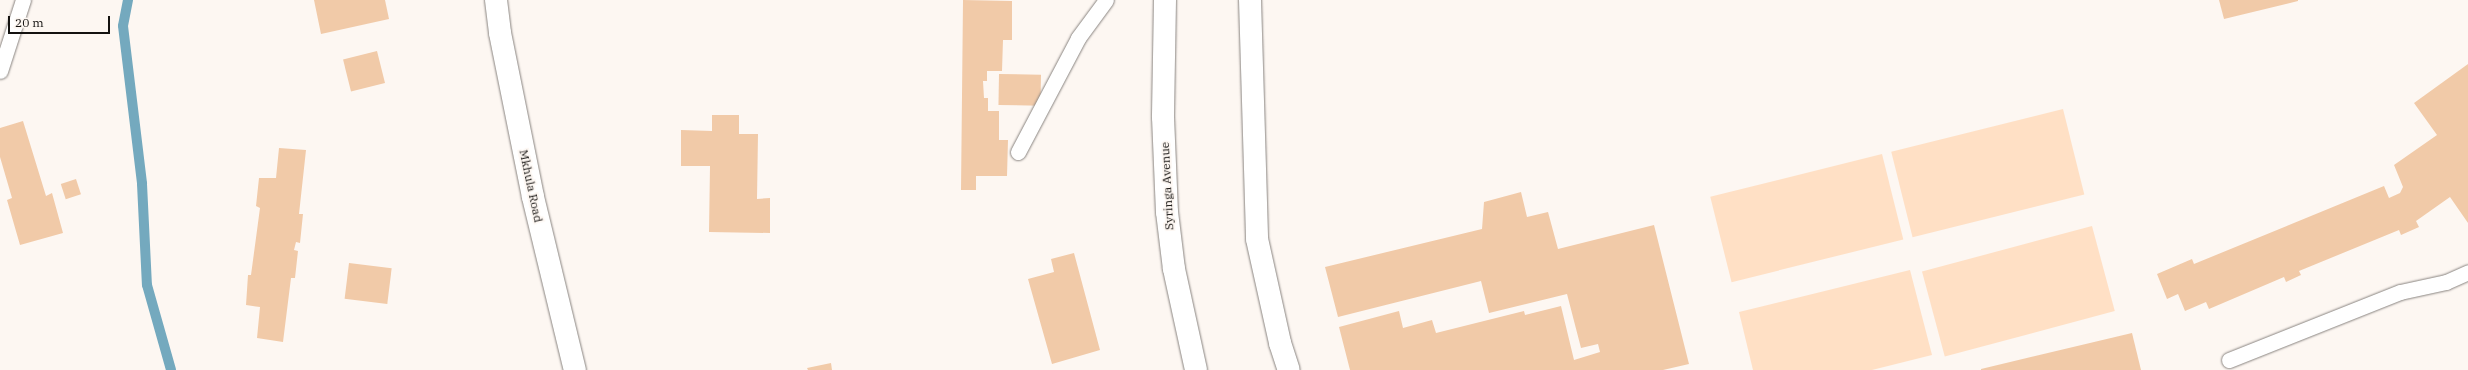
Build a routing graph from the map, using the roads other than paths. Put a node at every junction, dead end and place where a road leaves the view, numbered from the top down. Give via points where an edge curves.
1 (23, 0) edge
2 (496, 0) edge
3 (1106, 0) edge
4 (1165, 0) edge
5 (1250, 0) edge
6 (0, 72) edge
7 (1018, 152) dead end
8 (2468, 272) edge
9 (2229, 360) dead end
10 (575, 370) edge
11 (1196, 370) edge
12 (1289, 370) edge

1 - 6 lane
2 - 10 street, Mkhula Road via 500,33 533,197
3 - 7 lane via 1078,38
4 - 11 street, Syringa Avenue via 1164,117 1167,212 1174,269
5 - 12 street via 1257,239 1280,343
8 - 9 lane via 2446,282 2400,292

